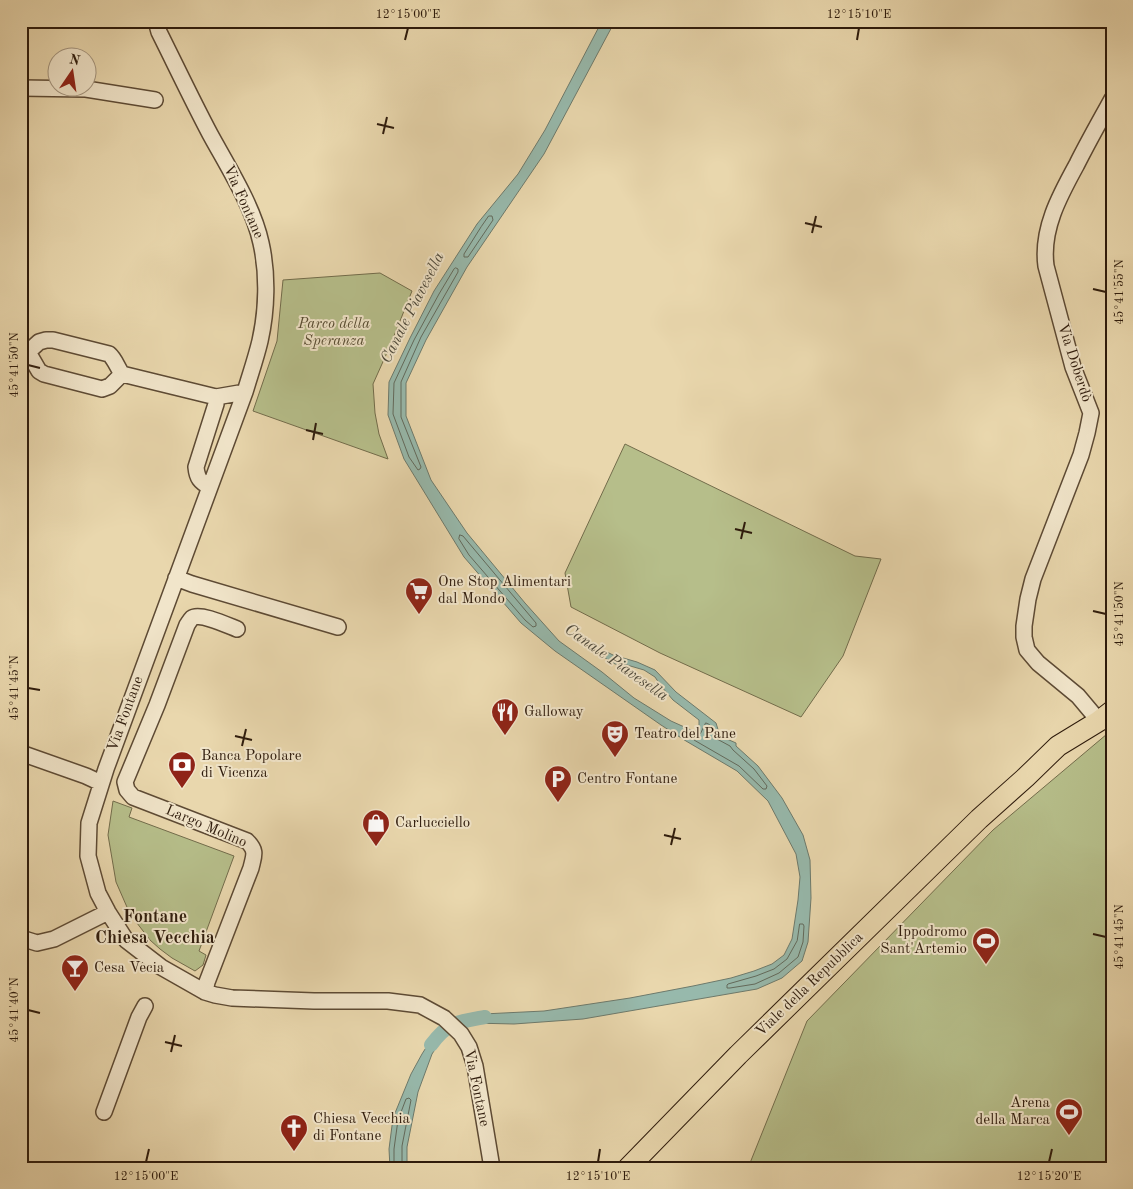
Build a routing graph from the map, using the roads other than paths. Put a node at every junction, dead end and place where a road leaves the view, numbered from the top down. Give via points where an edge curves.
1 (156, 21) edge
2 (21, 88) edge
3 (1112, 99) edge
4 (155, 100) dead end
5 (25, 351) edge
6 (122, 374) junction
7 (245, 392) junction
8 (216, 397) junction
9 (210, 486) junction
10 (176, 578) junction
11 (338, 627) dead end
12 (238, 630) dead end
13 (1108, 715) edge
14 (121, 728) junction
15 (144, 737) junction
16 (21, 753) edge
17 (101, 783) junction
18 (108, 912) junction
19 (21, 938) edge
20 (204, 992) junction
21 (145, 1006) dead end
22 (104, 1112) dead end
23 (492, 1168) edge
24 (628, 1168) edge

1 - 7 street, Via Fontane via 192,100 247,204 261,243 266,279 264,314 260,341
2 - 4 street via 86,89
3 - 13 street, Via Doberdò via 1066,186 1045,244 1046,266 1067,348 1091,413 1081,455 1033,579 1024,637 1027,650 1038,663 1078,696
5 - 6 street via 40,342 53,340 109,354
5 - 6 street via 44,374 102,389
6 - 8 street
7 - 8 street
7 - 9 street, Via Fontane
8 - 9 street via 196,467 196,475
9 - 10 street, Via Fontane
10 - 11 street
10 - 14 street, Via Fontane
12 - 15 street, Largo Molino via 204,617 192,618
13 - 24 main road, Viale della Repubblica via 1058,746 979,819 745,1048
14 - 15 street
14 - 17 street, Via Fontane
15 - 20 street, Largo Molino via 125,782 133,797 247,841 255,852
16 - 17 street
17 - 18 street, Via Fontane via 89,823 88,856 98,893
18 - 19 street via 54,939 37,943
18 - 20 street, Via Fontane via 126,940 161,967
20 - 23 street, Via Fontane via 232,998 406,1002 444,1018 469,1047
21 - 22 street

